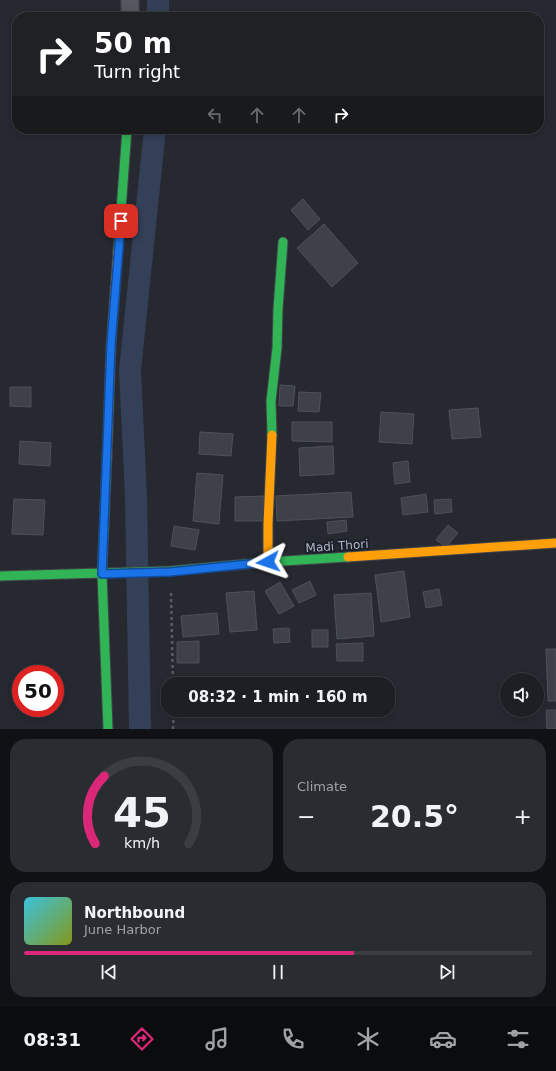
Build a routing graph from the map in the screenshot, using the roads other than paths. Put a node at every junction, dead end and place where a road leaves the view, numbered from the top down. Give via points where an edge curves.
1 (130, 0) edge
2 (130, 12) edge
3 (127, 134) edge
4 (283, 242) dead end
5 (556, 543) edge
6 (268, 562) junction
7 (102, 574) junction
8 (0, 576) edge
9 (108, 729) edge

1 - 2 street
3 - 7 street via 111,345
4 - 6 street via 271,401
5 - 6 street, Madi Thori
6 - 7 street, Madi Thori via 166,572
7 - 8 street, Madi Thori
7 - 9 street

